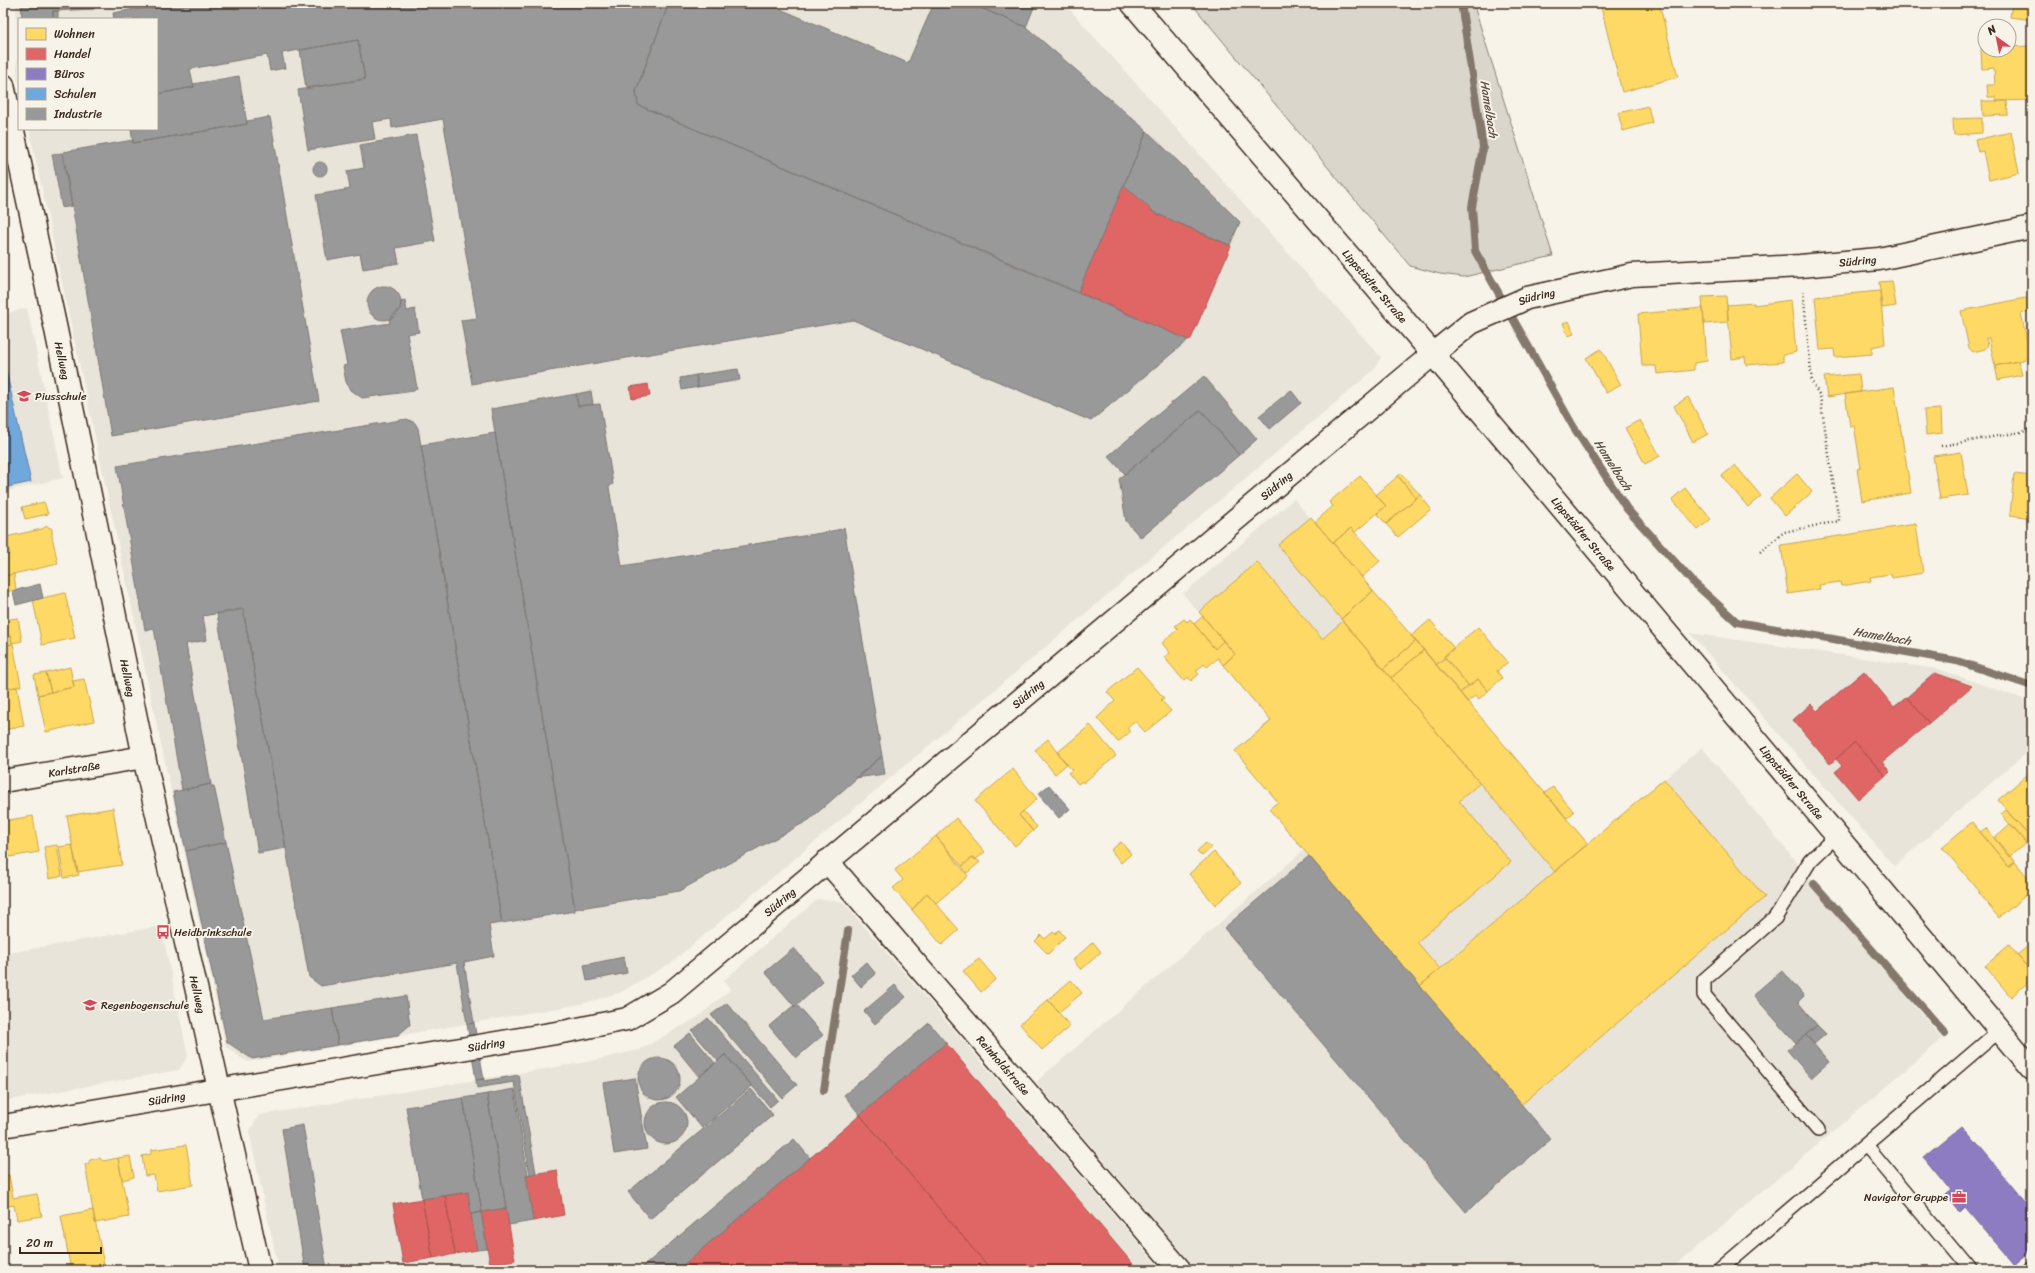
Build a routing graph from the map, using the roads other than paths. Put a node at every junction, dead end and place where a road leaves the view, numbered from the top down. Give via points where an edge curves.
1 (1132, 3) edge
2 (3, 85) edge
3 (2032, 227) edge
4 (1433, 354) junction
5 (144, 757) junction
6 (3, 781) edge
7 (1836, 836) junction
8 (827, 861) junction
9 (2000, 1030) junction
10 (2030, 1062) edge
11 (219, 1091) junction
12 (3, 1126) edge
13 (1818, 1130) dead end
14 (1866, 1145) junction
15 (2032, 1267) edge
16 (260, 1270) edge
17 (1180, 1270) edge
18 (1719, 1270) edge
19 (1970, 1270) edge
20 (2028, 1270) edge

1 - 4 street, Lippstädter Straße
2 - 5 street, Hellweg
3 - 4 street, Südring via 1879,259 1632,276 1527,298 1471,323
4 - 7 street, Lippstädter Straße
4 - 8 street, Südring
5 - 6 street, Karlstraße
5 - 11 street, Hellweg
7 - 9 street, Lippstädter Straße
7 - 13 lane via 1810,861 1775,918 1704,980 1704,995
8 - 11 street, Südring via 671,993 627,1019
8 - 17 street, Reinholdstraße
9 - 10 street, Lippstädter Straße
9 - 14 lane
11 - 12 street, Südring
11 - 16 street, Hellweg
14 - 18 lane
14 - 19 lane
15 - 20 lane

